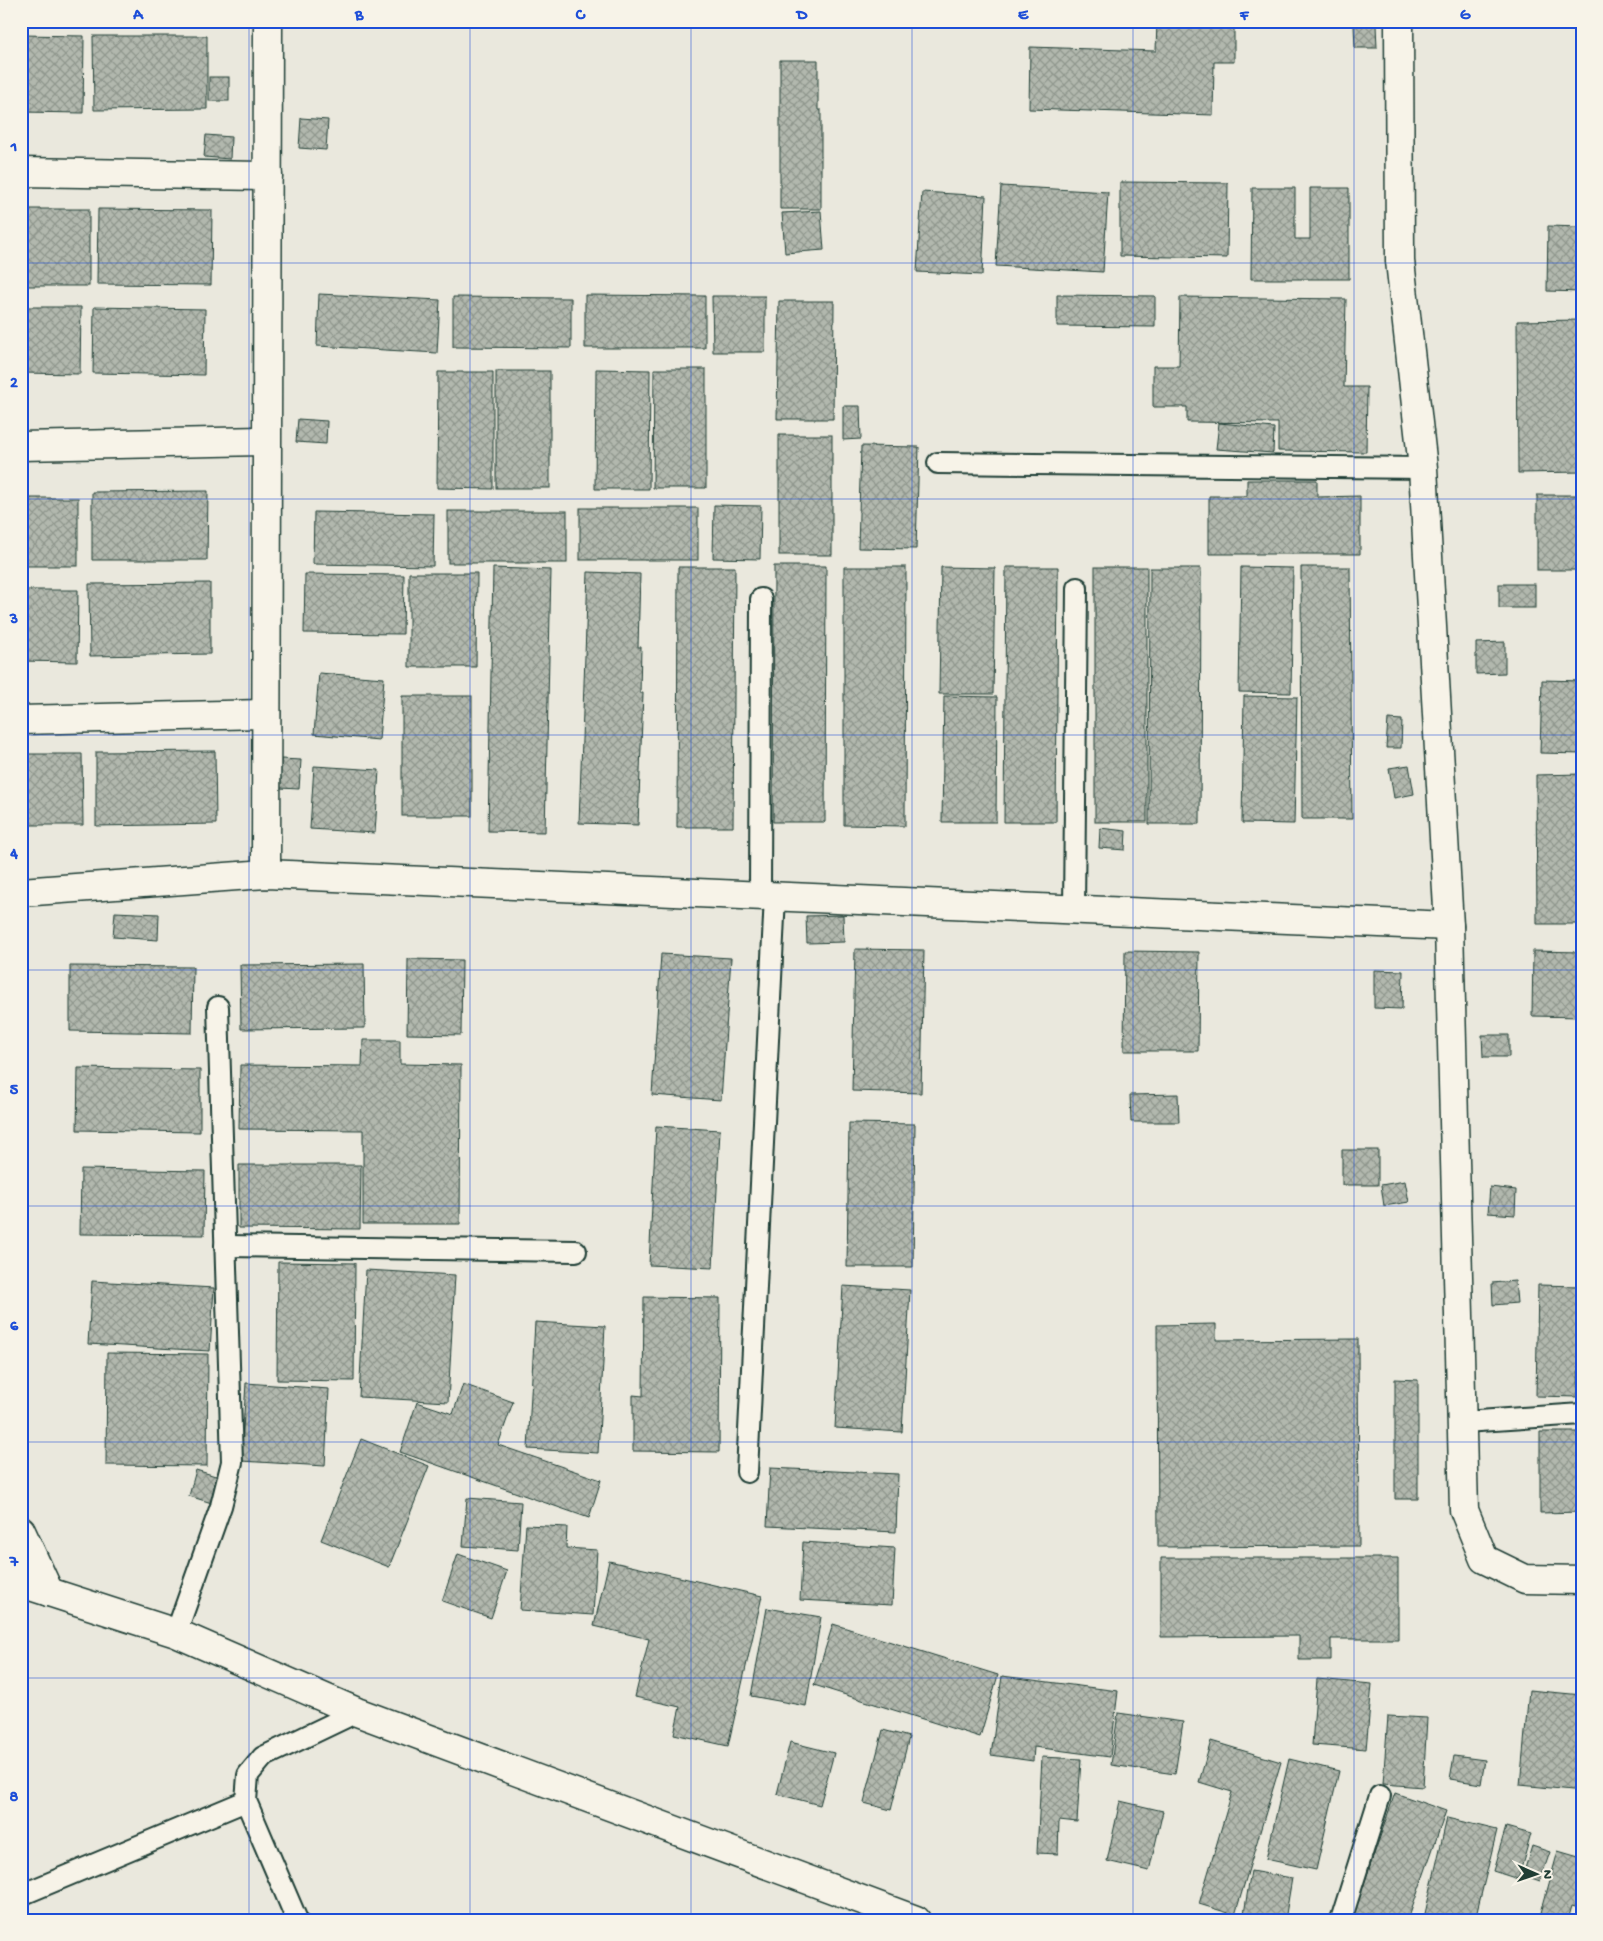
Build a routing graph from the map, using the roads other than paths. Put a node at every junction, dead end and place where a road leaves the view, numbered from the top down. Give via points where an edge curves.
1 (268, 21) edge
2 (1399, 21) edge
3 (21, 172) edge
4 (268, 176) junction
5 (266, 441) junction
6 (21, 446) edge
7 (938, 463) dead end
8 (1423, 468) junction
9 (1077, 588) dead end
10 (761, 599) dead end
11 (266, 714) junction
12 (21, 720) edge
13 (266, 874) junction
14 (21, 892) edge
15 (768, 896) junction
16 (1074, 910) junction
17 (1449, 926) junction
18 (218, 1007) dead end
19 (225, 1246) junction
20 (576, 1251) dead end
21 (1582, 1414) edge
22 (1464, 1422) junction
23 (747, 1472) dead end
24 (21, 1531) edge
25 (1582, 1580) edge
26 (21, 1583) edge
27 (49, 1592) junction
28 (176, 1633) junction
29 (357, 1712) junction
30 (1380, 1796) dead end
31 (246, 1801) junction
32 (21, 1894) edge
33 (297, 1920) edge
34 (916, 1920) edge
35 (1340, 1920) edge

1 - 4 street
2 - 8 street via 1400,261
3 - 4 street
4 - 5 street
5 - 6 street
5 - 11 street
7 - 8 lane
8 - 17 street
9 - 16 lane
10 - 15 lane
11 - 12 street
11 - 13 street
13 - 14 street
13 - 15 street
15 - 16 street
15 - 23 lane
16 - 17 street
17 - 22 street
18 - 19 lane
19 - 20 lane
19 - 28 lane via 232,1462 221,1506
21 - 22 lane
22 - 25 street via 1464,1510 1484,1559 1525,1579
24 - 27 street
26 - 27 street
27 - 28 street
28 - 29 street
29 - 31 lane via 263,1757 248,1775
29 - 34 street
30 - 35 lane
31 - 32 lane
31 - 33 lane

